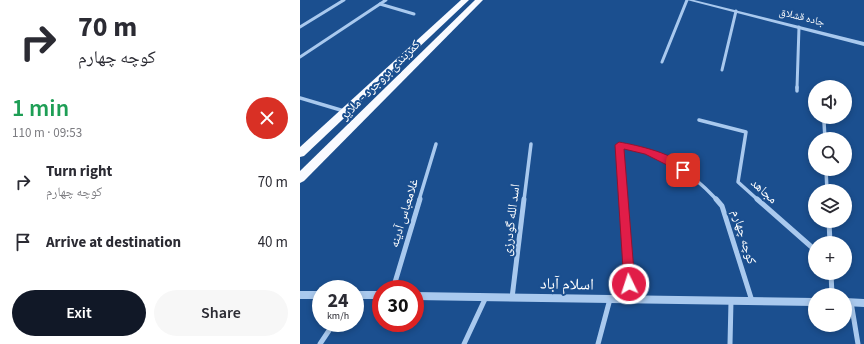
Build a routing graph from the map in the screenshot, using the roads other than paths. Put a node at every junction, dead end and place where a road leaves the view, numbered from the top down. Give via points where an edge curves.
1 (344, 0) edge
2 (386, 0) edge
3 (465, 0) edge
4 (479, 0) edge
5 (688, 0) edge
6 (380, 4) junction
7 (736, 11) junction
8 (414, 14) dead end
9 (300, 27) edge
10 (799, 27) junction
11 (864, 44) edge
12 (300, 57) edge
13 (662, 62) dead end
14 (722, 70) dead end
15 (797, 90) dead end
16 (300, 98) edge
17 (345, 111) junction
18 (699, 120) dead end
19 (436, 144) dead end
20 (531, 144) dead end
21 (300, 153) edge
22 (300, 178) edge
23 (808, 244) edge
24 (396, 280) edge
25 (300, 295) edge
26 (312, 295) edge
27 (424, 296) edge
28 (486, 297) junction
29 (512, 298) junction
30 (610, 299) junction
31 (630, 300) junction
32 (731, 301) junction
33 (752, 301) junction
34 (808, 302) edge
35 (852, 302) edge
36 (864, 303) edge
37 (852, 319) edge
38 (328, 332) edge
39 (320, 344) edge
40 (464, 344) edge
41 (598, 344) edge
42 (730, 344) edge
43 (858, 344) edge

1 - 9 street
2 - 6 street
3 - 17 highway
4 - 22 highway, کمربندی بروجرد - ملایر
5 - 7 street, جاده قشلاق
5 - 13 street
6 - 8 street
6 - 12 street
7 - 10 street, جاده قشلاق
7 - 14 street
10 - 11 street, جاده قشلاق
10 - 15 street
16 - 17 street
17 - 21 highway
18 - 23 street, مجاهد via 746,132 738,182
19 - 24 street, غلامعباس آدینه
20 - 29 street, اسد الله گودرزی
25 - 26 street
27 - 28 street, اسلام آباد
28 - 29 street, اسلام آباد
28 - 40 street
29 - 30 street, اسلام آباد
30 - 31 street, اسلام آباد
30 - 41 street
31 - 32 street, اسلام آباد
31 - 33 street, کوچه چهارم via 619,145 647,151 674,163 701,183 722,206
32 - 33 street, اسلام آباد
32 - 42 street
33 - 34 street, اسلام آباد
35 - 36 street
37 - 43 street
38 - 39 street

